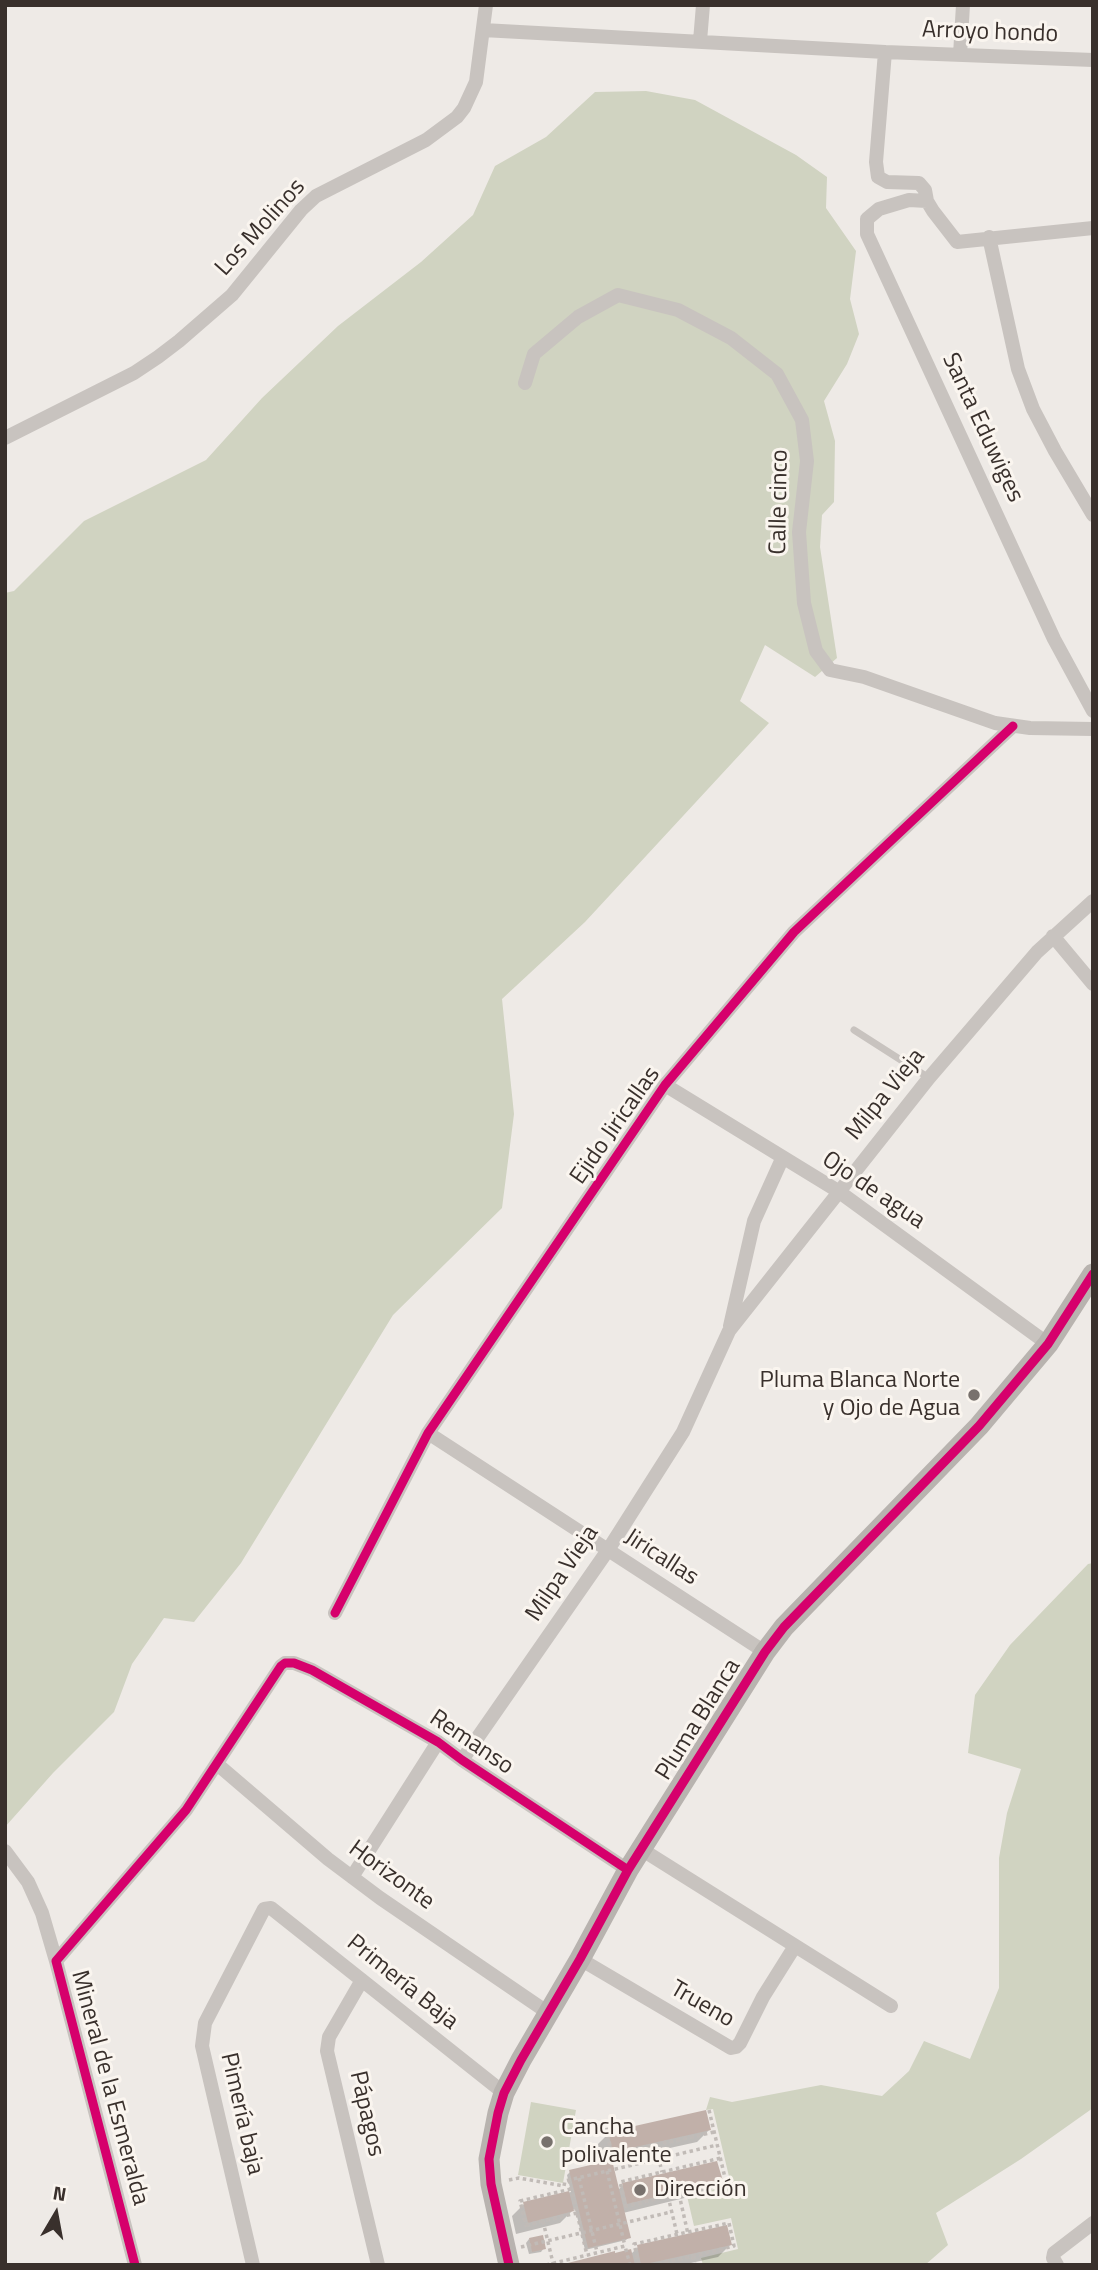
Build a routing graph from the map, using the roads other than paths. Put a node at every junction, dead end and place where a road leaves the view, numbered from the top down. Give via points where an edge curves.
1 (486, 5) edge
2 (702, 5) edge
3 (963, 5) edge
4 (484, 30) junction
5 (700, 41) junction
6 (885, 52) junction
7 (960, 55) junction
8 (1093, 60) edge
9 (927, 201) junction
10 (1093, 228) edge
11 (989, 237) junction
12 (525, 383) dead end
13 (5, 438) edge
14 (1093, 515) edge
15 (1093, 711) edge
16 (1013, 726) junction
17 (1093, 729) edge
18 (1093, 901) edge
19 (1053, 936) junction
20 (1093, 984) edge
21 (854, 1030) dead end
22 (929, 1078) junction
23 (665, 1085) junction
24 (782, 1159) junction
25 (838, 1191) junction
26 (1093, 1274) edge
27 (729, 1331) junction
28 (1048, 1344) junction
29 (428, 1433) junction
30 (608, 1550) junction
31 (335, 1613) dead end
32 (765, 1652) junction
33 (285, 1663) joint
34 (438, 1742) junction
35 (462, 1760) junction
36 (217, 1764) junction
37 (641, 1849) junction
38 (5, 1851) edge
39 (628, 1870) junction
40 (352, 1877) junction
41 (271, 1908) joint
42 (795, 1946) junction
43 (580, 1959) junction
44 (56, 1961) junction
45 (362, 1980) junction
46 (891, 2006) dead end
47 (547, 2012) junction
48 (504, 2093) junction
49 (1093, 2223) edge
50 (1056, 2259) edge
51 (135, 2265) edge
52 (253, 2265) edge
53 (378, 2265) edge
54 (509, 2265) edge

1 - 4 street, Los Molinos
2 - 5 street
3 - 7 street
4 - 5 street, Arroyo hondo
4 - 13 street, Los Molinos via 479,68 457,117 316,196 232,295 158,357
5 - 6 street, Arroyo hondo
6 - 7 street, Arroyo hondo
6 - 9 street via 878,177 887,182 919,183
7 - 8 street, Arroyo hondo
9 - 11 street via 957,242
9 - 15 street, Santa Eduwiges via 909,200 879,209 867,219 867,234 1054,639
10 - 11 street
11 - 14 street via 1018,369 1033,409
12 - 16 street, Calle cinco via 534,354 578,317 618,295 678,310 732,338 777,374 802,420 807,461 800,556 804,603 816,651 830,670
16 - 17 street
16 - 23 street, Ejido Jiricallas via 794,932
18 - 19 street, Milpa Vieja
19 - 20 street
19 - 22 street, Milpa Vieja
21 - 22 lane
22 - 25 street, Milpa Vieja
23 - 24 street, Ojo de agua
23 - 29 street, Ejido Jiricallas
24 - 25 street, Ojo de agua
24 - 27 street, Milpa Vieja via 754,1221
25 - 27 street, Milpa Vieja
25 - 28 street, Ojo de agua
26 - 28 street, Pluma Blanca
27 - 30 street, Milpa Vieja via 683,1432
28 - 32 street, Pluma Blanca via 979,1426
29 - 30 street, Jiricallas
29 - 31 street, Ejido Jiricallas
30 - 32 street, Jiricallas
30 - 35 street, Milpa Vieja
32 - 37 street, Pluma Blanca
33 - 34 street, Remanso via 312,1670
33 - 36 street, Mineral de la Esmeralda
34 - 35 street, Remanso
34 - 40 street
35 - 39 street, Remanso
36 - 40 street, Horizonte
36 - 44 street, Mineral de la Esmeralda via 187,1810
37 - 39 street, Pluma Blanca
37 - 42 street
38 - 44 street via 28,1882
39 - 43 street, Pluma Blanca
40 - 47 street, Horizonte
41 - 45 street, Primería Baja
41 - 52 street, Pimería baja via 262,1912 205,2023 202,2046
42 - 43 street, Trueno via 762,1997 740,2043 731,2048
42 - 46 street
43 - 47 street, Pluma Blanca
44 - 51 street, Mineral de la Esmeralda
45 - 48 street, Primería Baja
45 - 53 street, Pápagos via 328,2037 327,2051
47 - 48 street, Pluma Blanca
48 - 54 street, Pluma Blanca via 489,2159
49 - 50 street

